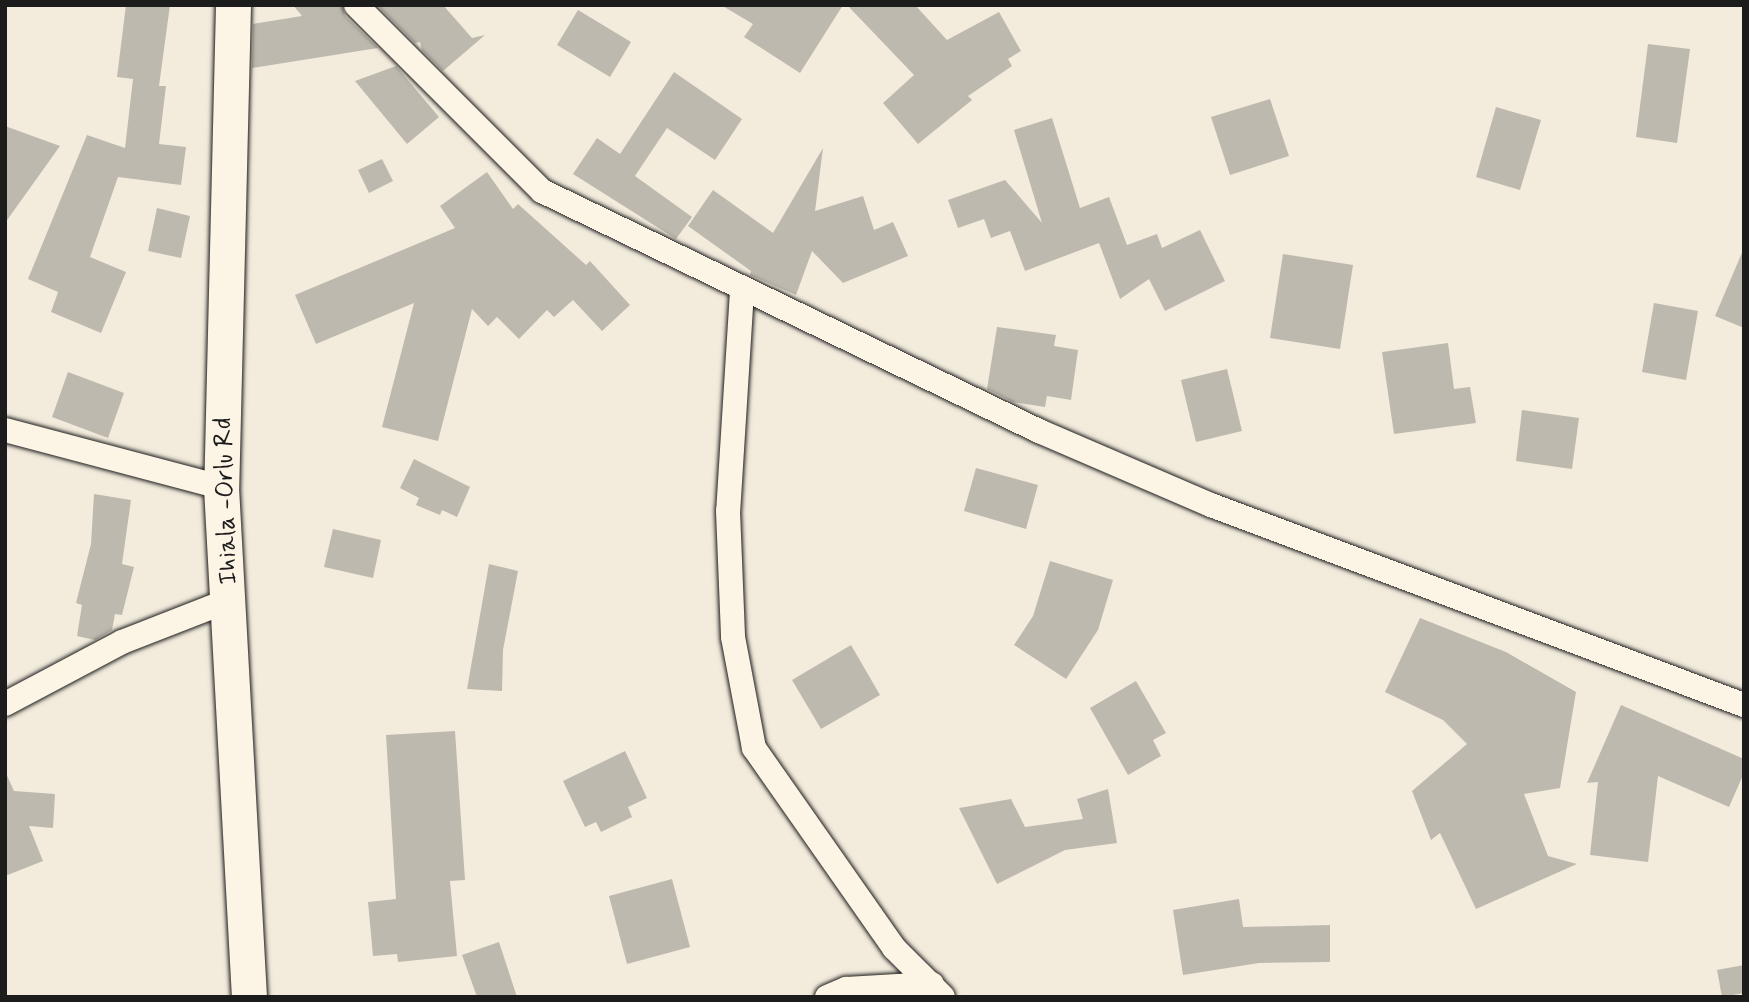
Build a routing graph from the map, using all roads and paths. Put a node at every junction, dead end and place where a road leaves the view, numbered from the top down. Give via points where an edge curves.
1 (233, 5) edge
2 (356, 5) edge
3 (742, 291) junction
4 (5, 430) edge
5 (221, 488) junction
6 (230, 600) junction
7 (5, 704) edge
8 (1744, 705) edge
9 (937, 991) edge
10 (249, 997) edge
11 (827, 997) edge

1 - 5 main road, Ihiala -Orlu Rd
2 - 3 street via 542,191
3 - 8 street via 1040,431 1211,505
3 - 9 street via 728,511 733,637 754,748 894,948
4 - 5 street
5 - 6 main road, Ihiala -Orlu Rd
6 - 7 street via 122,642
6 - 10 main road, Ihiala -Orlu Rd
9 - 11 street via 846,989

